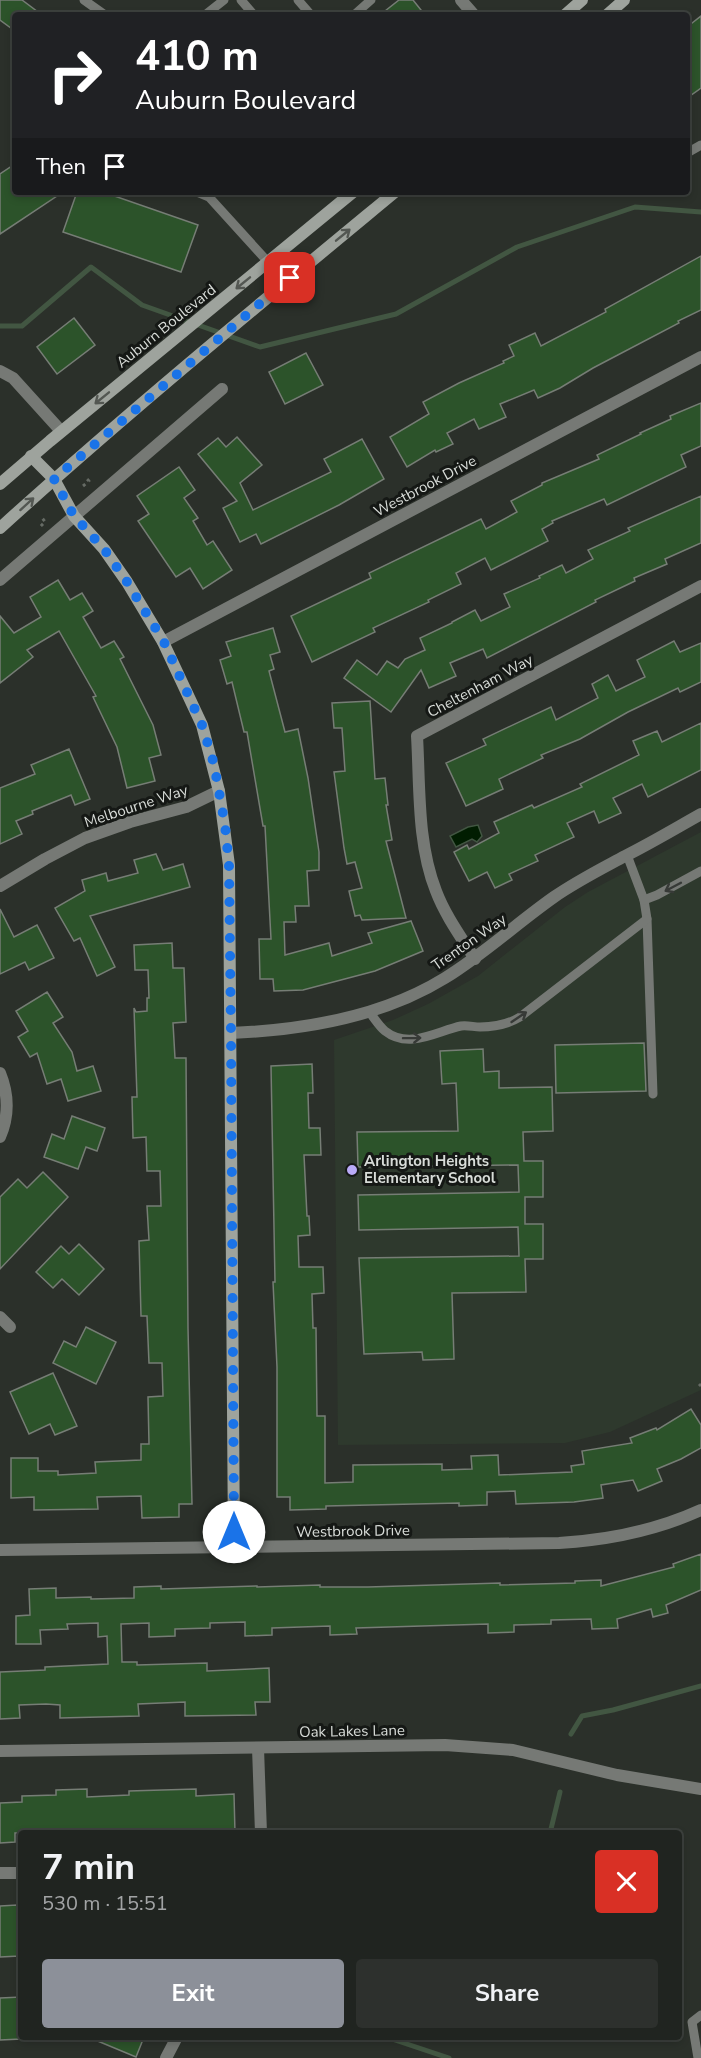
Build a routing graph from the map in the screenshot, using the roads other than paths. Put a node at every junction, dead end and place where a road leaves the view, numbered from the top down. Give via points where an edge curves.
1 (84, 0) edge
2 (224, 0) edge
3 (241, 0) edge
4 (298, 0) edge
5 (371, 0) edge
6 (461, 0) edge
7 (582, 0) edge
8 (624, 0) edge
9 (101, 12) edge
10 (209, 12) edge
11 (251, 12) edge
12 (308, 12) edge
13 (357, 12) edge
14 (471, 12) edge
15 (568, 12) edge
16 (610, 12) edge
17 (204, 195) edge
18 (349, 195) edge
19 (391, 195) edge
20 (268, 262) junction
21 (701, 357) edge
22 (0, 370) edge
23 (222, 389) dead end
24 (61, 431) junction
25 (31, 456) junction
26 (54, 479) junction
27 (0, 484) edge
28 (74, 516) junction
29 (0, 528) edge
30 (0, 580) edge
31 (701, 585) edge
32 (164, 642) junction
33 (219, 791) junction
34 (701, 814) edge
35 (627, 855) junction
36 (701, 871) edge
37 (0, 886) edge
38 (644, 900) junction
39 (647, 919) junction
40 (475, 959) junction
41 (370, 1013) junction
42 (231, 1033) junction
43 (0, 1073) edge
44 (654, 1094) dead end
45 (0, 1137) edge
46 (0, 1317) edge
47 (10, 1327) dead end
48 (701, 1510) edge
49 (234, 1547) junction
50 (0, 1550) edge
51 (258, 1748) junction
52 (0, 1751) edge
53 (701, 1788) edge
54 (261, 1830) edge
55 (0, 1873) edge
56 (18, 1873) edge
57 (701, 2015) edge
58 (175, 2040) edge
59 (166, 2058) edge
60 (698, 2058) edge

1 - 9 lane
2 - 10 lane
3 - 11 lane
4 - 12 lane
5 - 13 lane
6 - 14 street
7 - 15 street
8 - 16 street
17 - 20 lane
18 - 20 street, Auburn Boulevard
26 -> 19 street
20 -> 24 street, Auburn Boulevard
21 - 32 street, Westbrook Drive
22 - 24 street
23 - 28 street
24 - 25 street, Auburn Boulevard
25 - 26 street
25 - 27 street, Auburn Boulevard
26 - 28 street
29 -> 26 street
28 - 30 street
28 - 32 street via 104,549
31 - 40 street, Cheltenham Way via 417,736 427,862 435,890
32 - 33 street via 202,725
33 - 37 street, Melbourne Way via 186,807 86,838
33 - 42 street via 229,865
34 - 35 street, Trenton Way
35 - 38 lane
35 - 40 street, Trenton Way via 555,897
36 -> 38 lane
38 - 39 lane
41 -> 39 lane via 386,1032 409,1039 463,1026 508,1023
39 - 44 lane
40 - 41 street, Trenton Way via 421,991
41 - 42 street, Trenton Way via 285,1029
42 - 49 street
43 - 45 street via 7,1098
46 - 47 street
48 - 49 street, Westbrook Drive via 623,1537 591,1541
49 - 50 street, Westbrook Drive
51 - 52 street, Oak Lakes Lane
51 - 53 street, Oak Lakes Lane via 445,1745 513,1750 617,1775
51 - 54 street
55 - 56 street
57 - 60 lane via 692,2022
58 - 59 street

